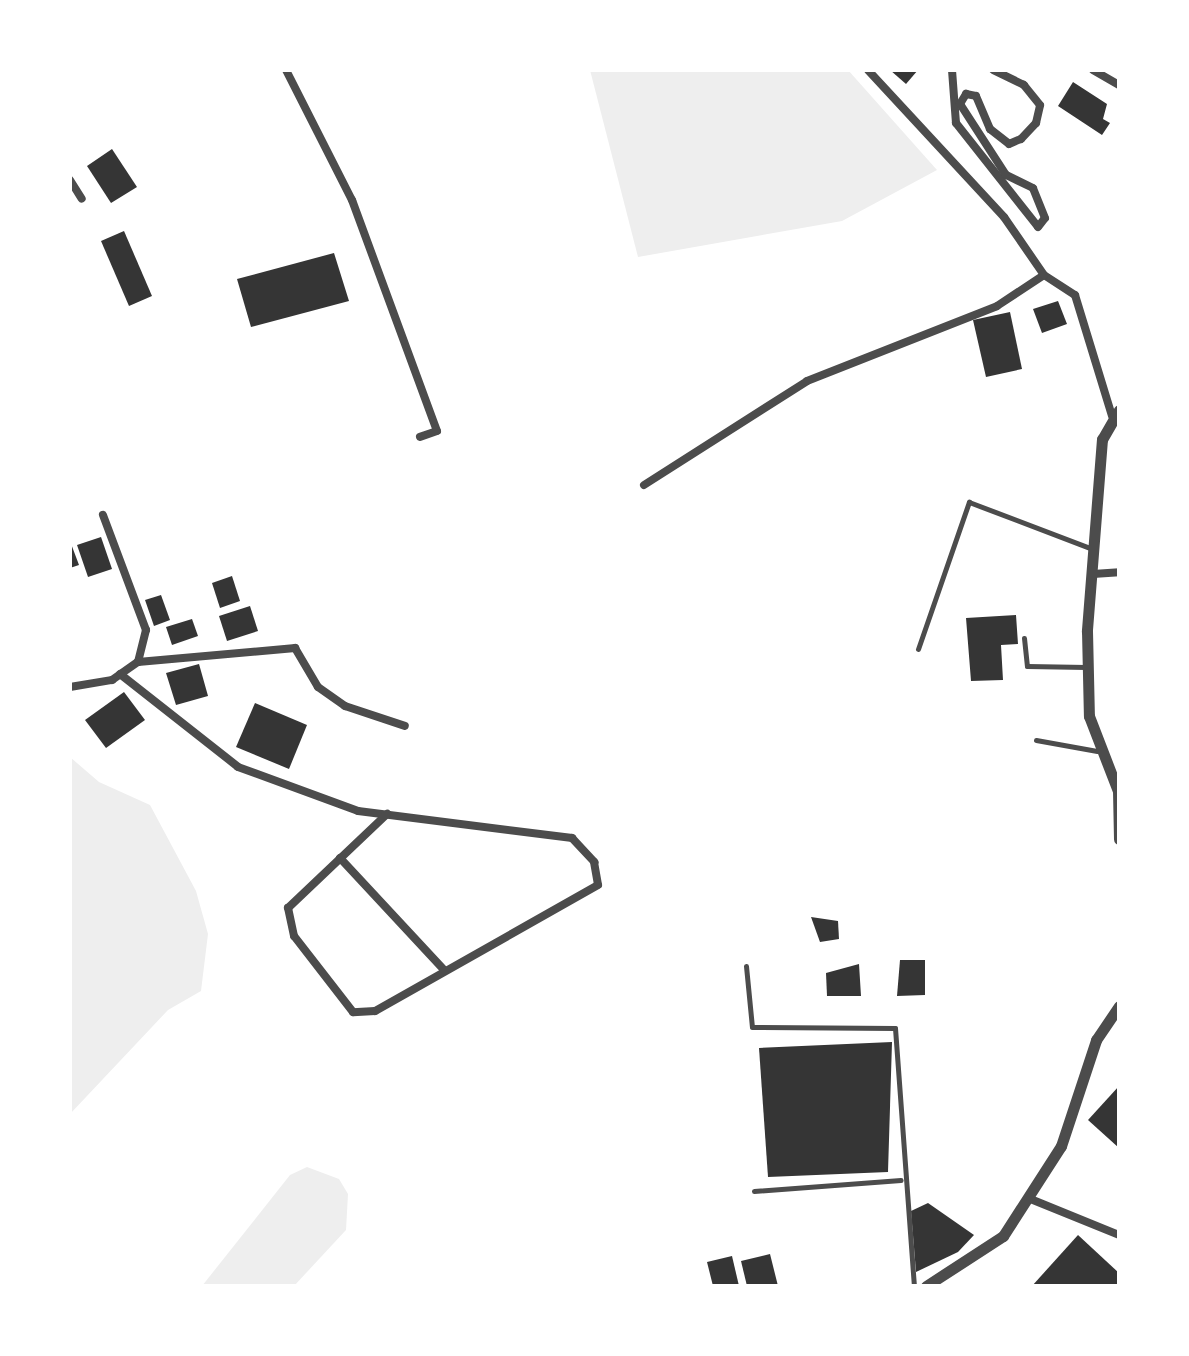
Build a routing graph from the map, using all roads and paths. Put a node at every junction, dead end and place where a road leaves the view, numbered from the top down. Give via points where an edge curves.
1 (286, 70) edge
2 (868, 70) edge
3 (952, 70) edge
4 (993, 70) edge
5 (1093, 70) edge
6 (1119, 85) edge
7 (70, 180) edge
8 (1008, 193) junction
9 (82, 199) dead end
10 (995, 209) junction
11 (1044, 275) junction
12 (1115, 413) edge
13 (420, 437) dead end
14 (644, 485) dead end
15 (103, 515) dead end
16 (1090, 548) junction
17 (1119, 572) edge
18 (1093, 574) junction
19 (1024, 638) dead end
20 (918, 649) dead end
21 (138, 662) junction
22 (1087, 667) junction
23 (120, 674) junction
24 (70, 687) edge
25 (405, 726) dead end
26 (1036, 740) dead end
27 (1097, 751) junction
28 (387, 814) junction
29 (1119, 839) edge
30 (340, 858) junction
31 (746, 966) dead end
32 (445, 971) junction
33 (1119, 1006) edge
34 (901, 1180) junction
35 (754, 1191) dead end
36 (1028, 1198) junction
37 (1119, 1235) edge
38 (914, 1286) edge
39 (926, 1286) edge

1 - 13 street via 352,200 437,431
2 - 10 street
3 - 8 street via 956,123
4 - 8 street via 1024,85 1040,105 1036,123 1021,139 1009,144 990,129 976,96 966,94 960,104 1006,175 1033,188 1045,218 1038,227
5 - 6 street
7 - 9 street
8 - 10 street
10 - 11 street
11 - 12 street via 1075,295
11 - 14 street via 997,306 807,381
12 - 16 street via 1102,439
15 - 21 street via 146,630
16 - 18 street
16 - 20 lane via 969,502
17 - 18 street
18 - 22 street
19 - 22 lane via 1027,666
21 - 23 street
21 - 25 street via 295,648 318,687 345,706
22 - 27 street
23 - 24 street
23 - 28 street via 238,767
26 - 27 lane
27 - 29 street via 1118,791
28 - 30 street
28 - 32 street via 572,838 594,862 598,885
30 - 32 street
30 - 32 street via 288,908 294,936 353,1012 375,1011
31 - 34 lane via 752,1027 895,1028
33 - 36 street via 1096,1040 1061,1146
34 - 35 lane
34 - 38 lane
36 - 37 street
36 - 39 street via 1003,1236

